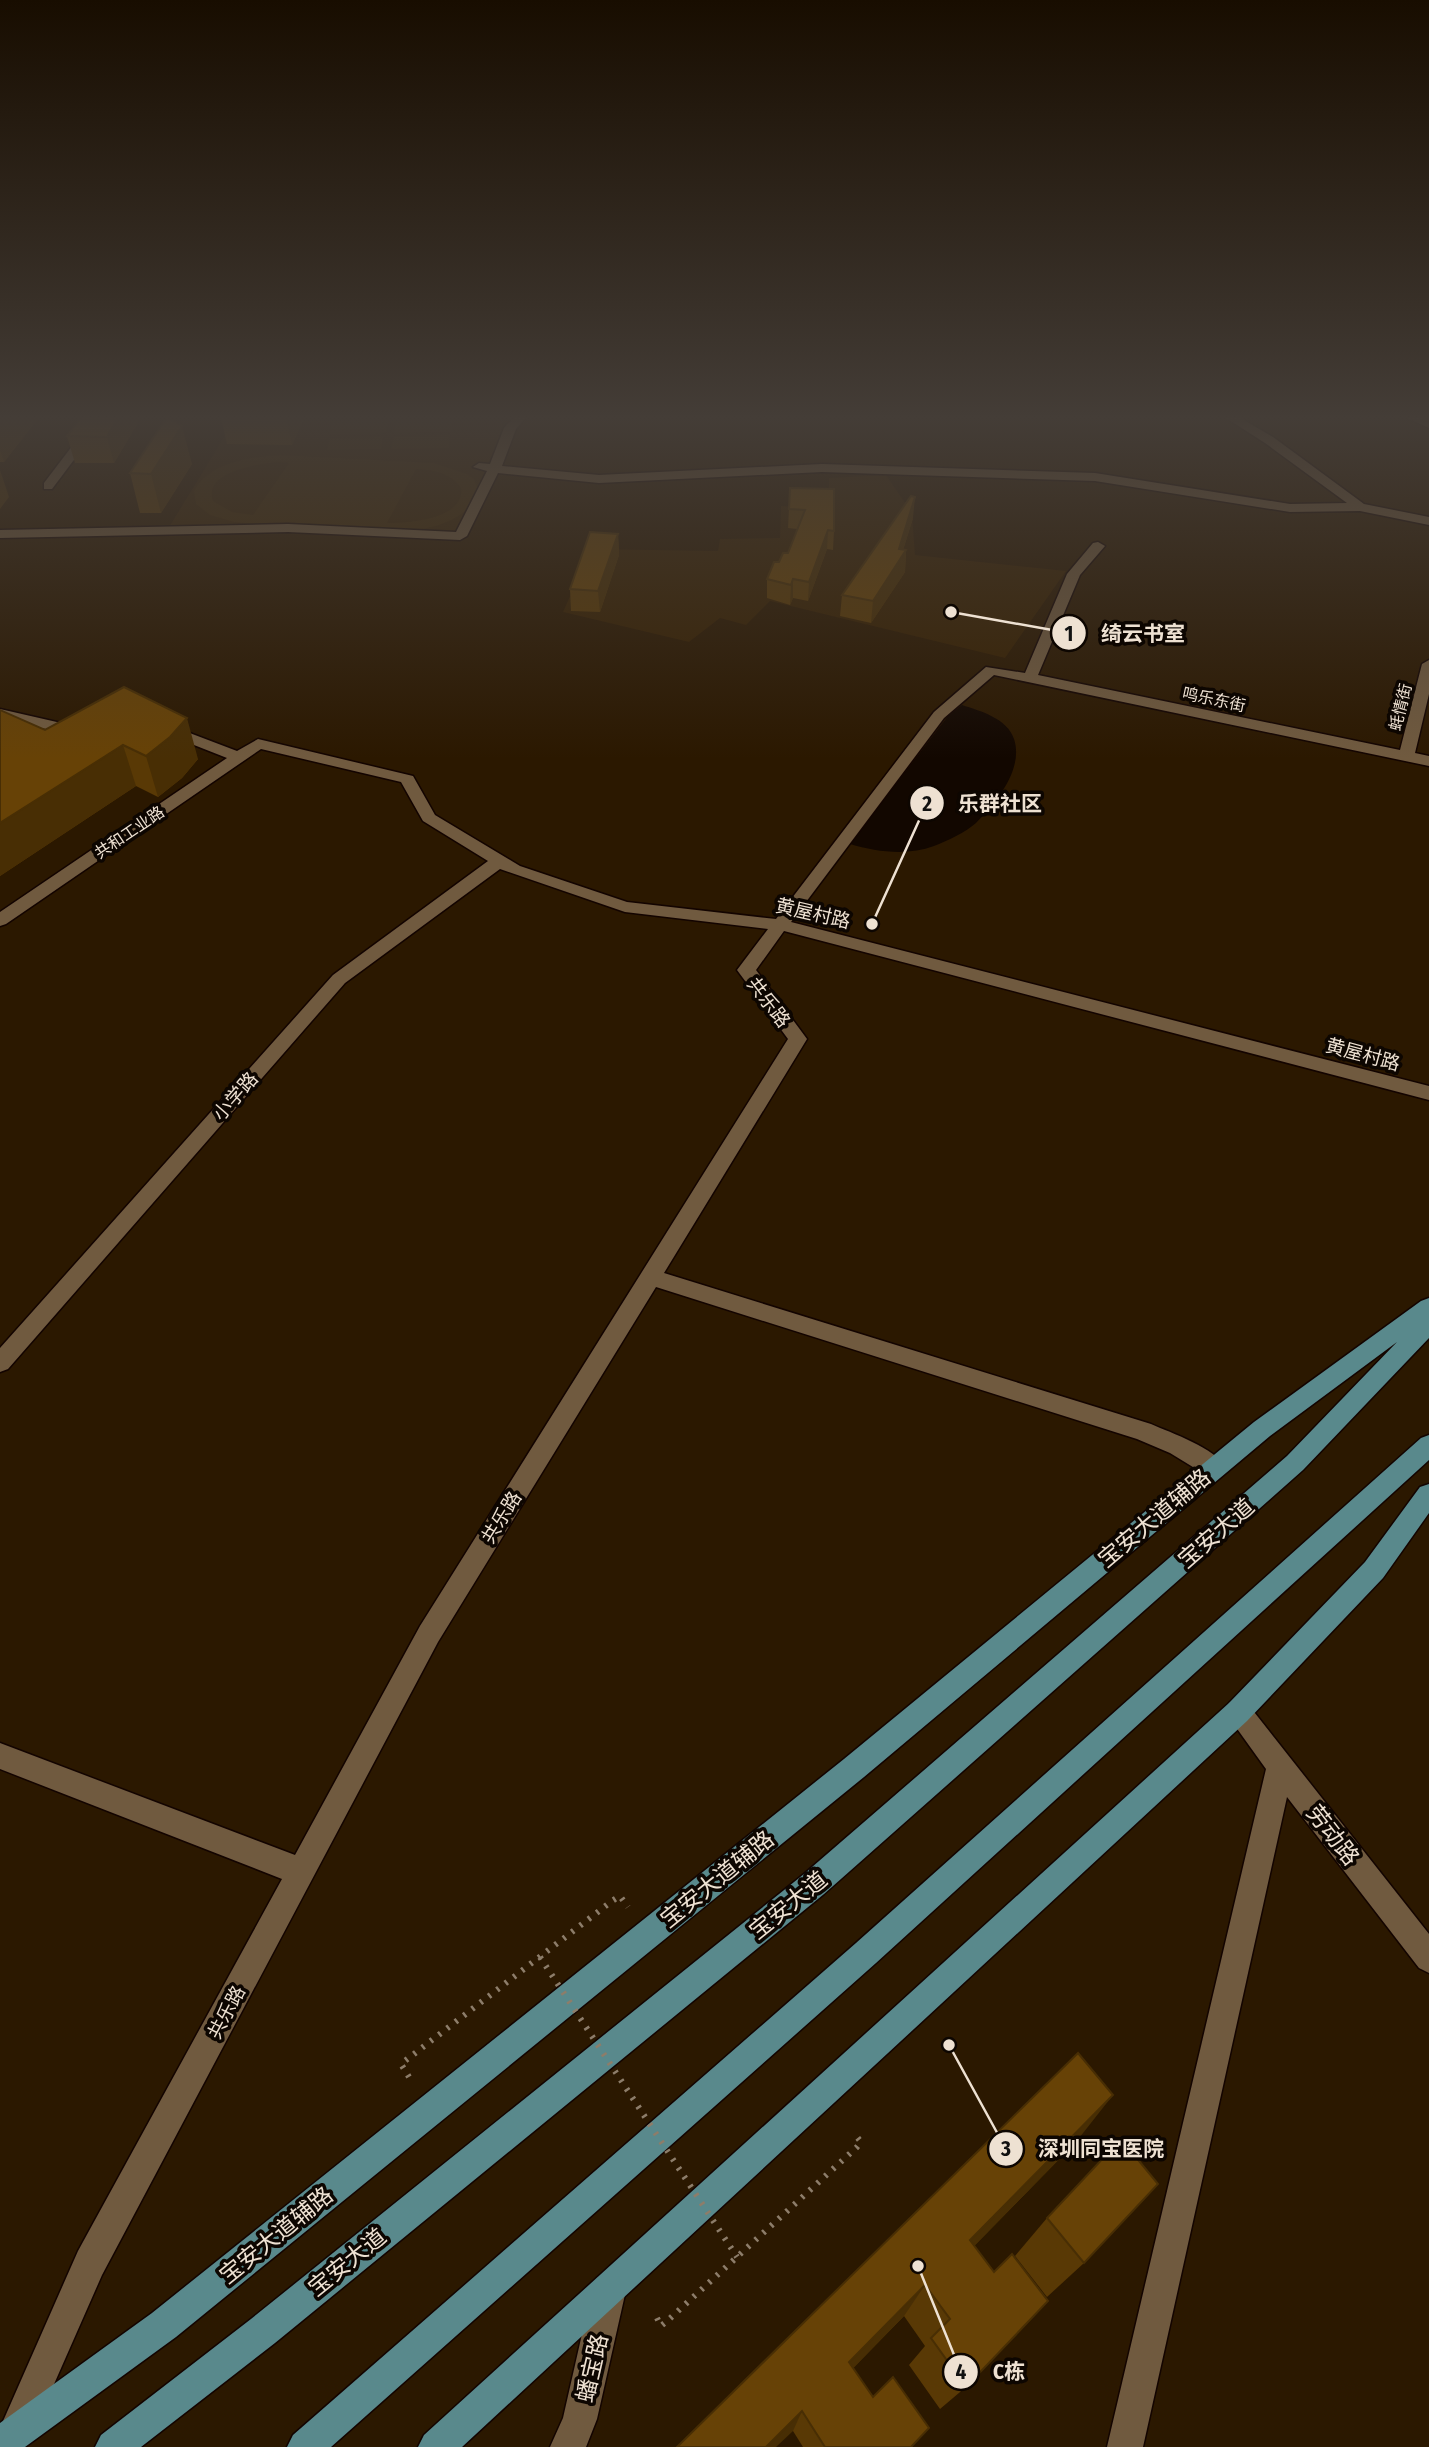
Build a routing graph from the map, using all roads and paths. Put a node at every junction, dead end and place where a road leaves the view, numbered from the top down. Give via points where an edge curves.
1 (183, 530) edge
2 (335, 530) edge
3 (463, 530) edge
4 (0, 534) edge
5 (1098, 546) dead end
6 (1429, 664) edge
7 (991, 670) joint
8 (1030, 678) junction
9 (0, 714) edge
10 (151, 724) edge
11 (98, 725) edge
12 (258, 744) joint
13 (239, 758) junction
14 (1406, 758) junction
15 (1429, 761) edge
16 (499, 861) junction
17 (0, 920) edge
18 (781, 925) junction
19 (1429, 1093) edge
20 (650, 1277) junction
21 (1429, 1307) edge
22 (1429, 1324) edge
23 (0, 1363) edge
24 (1429, 1445) edge
25 (1214, 1468) junction
26 (1429, 1494) edge
27 (1238, 1712) junction
28 (0, 1756) edge
29 (1280, 1767) junction
30 (300, 1872) junction
31 (628, 1907) dead end
32 (540, 1958) junction
33 (1429, 1958) edge
34 (409, 2077) dead end
35 (857, 2137) dead end
36 (737, 2257) junction
37 (610, 2288) junction
38 (657, 2318) dead end
39 (8, 2438) edge
40 (113, 2447) edge
41 (305, 2447) edge
42 (436, 2447) edge
43 (568, 2447) edge
44 (1125, 2447) edge

1 - 4 street
2 - 3 street via 460,536
5 - 8 street via 1074,574
6 - 14 street, 蚝情街
7 - 8 street, 鸣乐东街
7 - 18 street, 共乐路 via 939,715
8 - 14 street, 鸣乐东街
9 - 11 street via 69,731
10 - 13 street
12 - 13 street, 共和工业路
12 - 16 street, 黄屋村路 via 407,779 429,817
13 - 17 street, 共和工业路
14 - 15 street, 鸣乐东街
16 - 18 street, 黄屋村路 via 625,907
16 - 23 street, 小学路 via 339,979
18 - 19 street, 黄屋村路
18 - 20 street, 共乐路 via 746,970 798,1038
20 - 25 street via 1143,1431
20 - 30 street, 共乐路 via 429,1634
21 - 25 main road, 宝安大道辅路
22 - 40 main road, 宝安大道 via 1295,1463 814,1884
24 - 41 main road via 866,1953
25 - 39 main road, 宝安大道辅路 via 854,1768 175,2317
26 - 27 main road via 1374,1570
27 - 29 street, 劳动路
27 - 37 main road
28 - 30 street
29 - 33 street, 劳动路
29 - 44 street
30 - 39 street, 共乐路 via 90,2263
31 - 32 path via 620,1896
32 - 34 path via 401,2064
32 - 36 path, bridge
35 - 36 path via 861,2143
36 - 38 path via 661,2326
37 - 42 main road
37 - 43 street, 蟠宝路 via 580,2419

